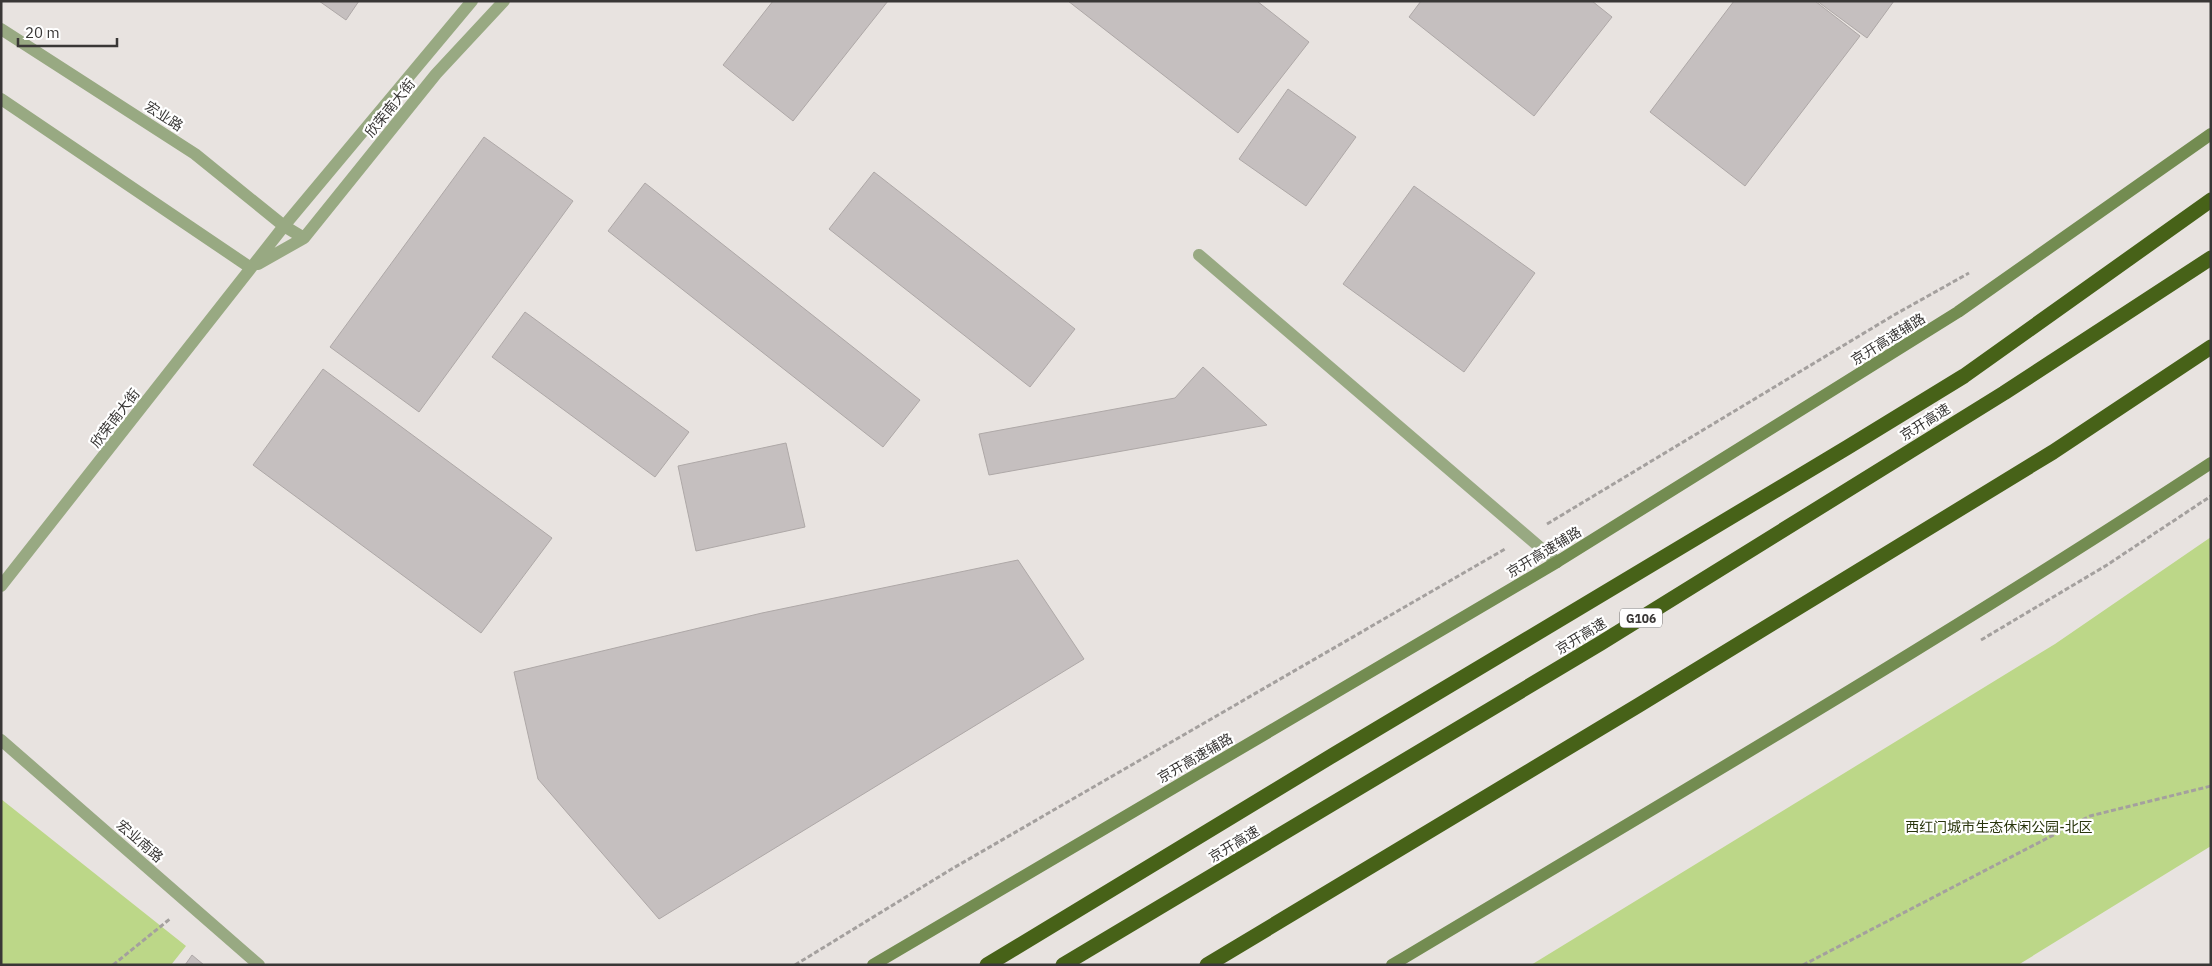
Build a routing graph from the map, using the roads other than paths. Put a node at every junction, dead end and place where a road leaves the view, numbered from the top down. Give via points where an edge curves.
1 (472, 1) edge
2 (504, 1) edge
3 (1, 29) edge
4 (1, 100) edge
5 (2211, 134) edge
6 (2211, 200) edge
7 (284, 226) junction
8 (304, 238) junction
9 (1199, 255) dead end
10 (2211, 258) edge
11 (251, 268) junction
12 (2211, 347) edge
13 (2211, 463) edge
14 (1557, 562) junction
15 (1, 586) edge
16 (1, 740) edge
17 (258, 965) edge
18 (872, 965) edge
19 (988, 965) edge
20 (1063, 965) edge
21 (1207, 965) edge
22 (1392, 965) edge

1 - 7 street, 欣荣南大街
2 - 8 street, 欣荣南大街 via 436,74
3 - 7 street, 宏业路 via 195,154
4 - 11 street
5 - 14 main road, 京开高速辅路 via 1958,312
6 - 19 highway via 1964,376
7 - 8 street, 宏业路
7 - 11 street, 欣荣南大街
8 - 11 street, 欣荣南大街
9 - 14 street
10 - 20 highway, 京开高速 / G106 via 2004,392 1601,643
11 - 15 street, 欣荣南大街
12 - 21 highway via 2053,452 1639,706
13 - 22 main road via 2112,528 1692,786
14 - 18 main road, 京开高速辅路
16 - 17 street, 宏业南路

